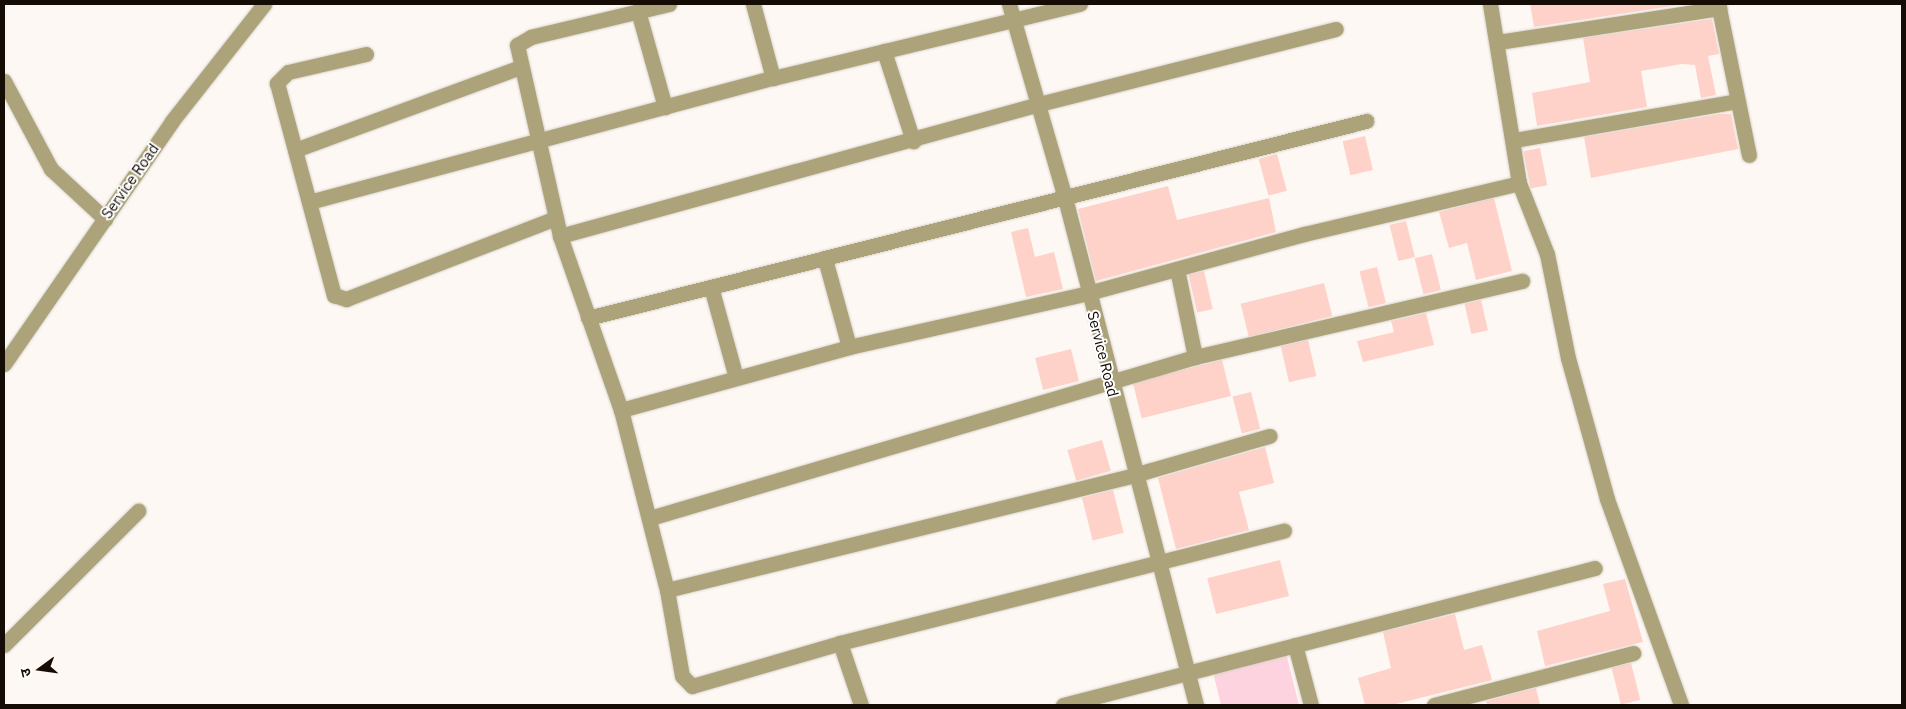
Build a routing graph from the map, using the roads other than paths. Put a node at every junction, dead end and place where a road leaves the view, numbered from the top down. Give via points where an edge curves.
1 (264, 4) edge
2 (669, 4) edge
3 (753, 4) edge
4 (1009, 4) edge
5 (1080, 4) edge
6 (1490, 4) edge
7 (1719, 6) edge
8 (638, 11) junction
9 (1014, 22) junction
10 (1336, 29) dead end
11 (1498, 42) junction
12 (884, 51) junction
13 (366, 54) dead end
14 (521, 67) junction
15 (773, 78) junction
16 (4, 81) edge
17 (1737, 101) junction
18 (1039, 104) junction
19 (666, 107) junction
20 (1366, 121) dead end
21 (1514, 140) junction
22 (538, 141) junction
23 (913, 141) junction
24 (295, 150) junction
25 (1749, 155) dead end
26 (1519, 183) junction
27 (1065, 198) junction
28 (309, 202) junction
29 (556, 218) junction
30 (105, 219) junction
31 (560, 236) junction
32 (825, 259) junction
33 (1177, 269) junction
34 (1522, 281) dead end
35 (711, 288) junction
36 (1088, 293) junction
37 (588, 318) junction
38 (849, 348) junction
39 (1196, 357) junction
40 (4, 364) edge
41 (736, 378) junction
42 (1110, 381) junction
43 (621, 410) junction
44 (1269, 436) dead end
45 (1134, 475) junction
46 (138, 511) dead end
47 (650, 518) junction
48 (1284, 531) dead end
49 (1158, 562) junction
50 (1595, 568) dead end
51 (667, 590) junction
52 (840, 643) junction
53 (4, 645) edge
54 (1295, 645) junction
55 (1633, 653) dead end
56 (1186, 673) junction
57 (861, 705) edge
58 (1062, 705) edge
59 (1196, 705) edge
60 (1311, 705) edge
61 (1434, 705) edge
62 (1681, 705) edge

1 - 30 street, Service Road via 172,121
2 - 8 street
3 - 15 street
4 - 9 street, Service Road
5 - 9 street
6 - 11 street
7 - 11 street
7 - 17 street
8 - 14 street via 531,37 517,45
8 - 19 street
9 - 12 street
9 - 18 street, Service Road
10 - 18 street
11 - 21 street
12 - 15 street
12 - 23 street
13 - 24 street via 288,72 278,80
14 - 22 street
14 - 24 street
15 - 19 street
16 - 30 street via 51,169
17 - 21 street
17 - 25 street
18 - 23 street
18 - 27 street, Service Road
19 - 22 street
20 - 27 street
21 - 26 street
22 - 28 street
22 - 29 street
23 - 31 street
24 - 28 street
26 - 33 street
26 - 62 street via 1546,254 1568,358 1607,499
27 - 32 street
27 - 36 street, Service Road
28 - 29 street via 331,288 346,299
29 - 31 street
30 - 40 street, Service Road
31 - 37 street
32 - 35 street
32 - 38 street
33 - 36 street
33 - 39 street
34 - 39 street
35 - 37 street
35 - 41 street
36 - 38 street
36 - 42 street, Service Road
37 - 43 street
38 - 41 street
39 - 42 street
41 - 43 street
42 - 45 street, Service Road
42 - 47 street
43 - 47 street
44 - 45 street
45 - 49 street, Service Road
45 - 51 street
46 - 53 street
47 - 51 street
48 - 49 street
49 - 52 street
49 - 56 street, Service Road
50 - 54 street
51 - 52 street via 682,676 692,686
52 - 57 street
54 - 56 street
54 - 60 street
55 - 61 street
56 - 58 street
56 - 59 street, Service Road

